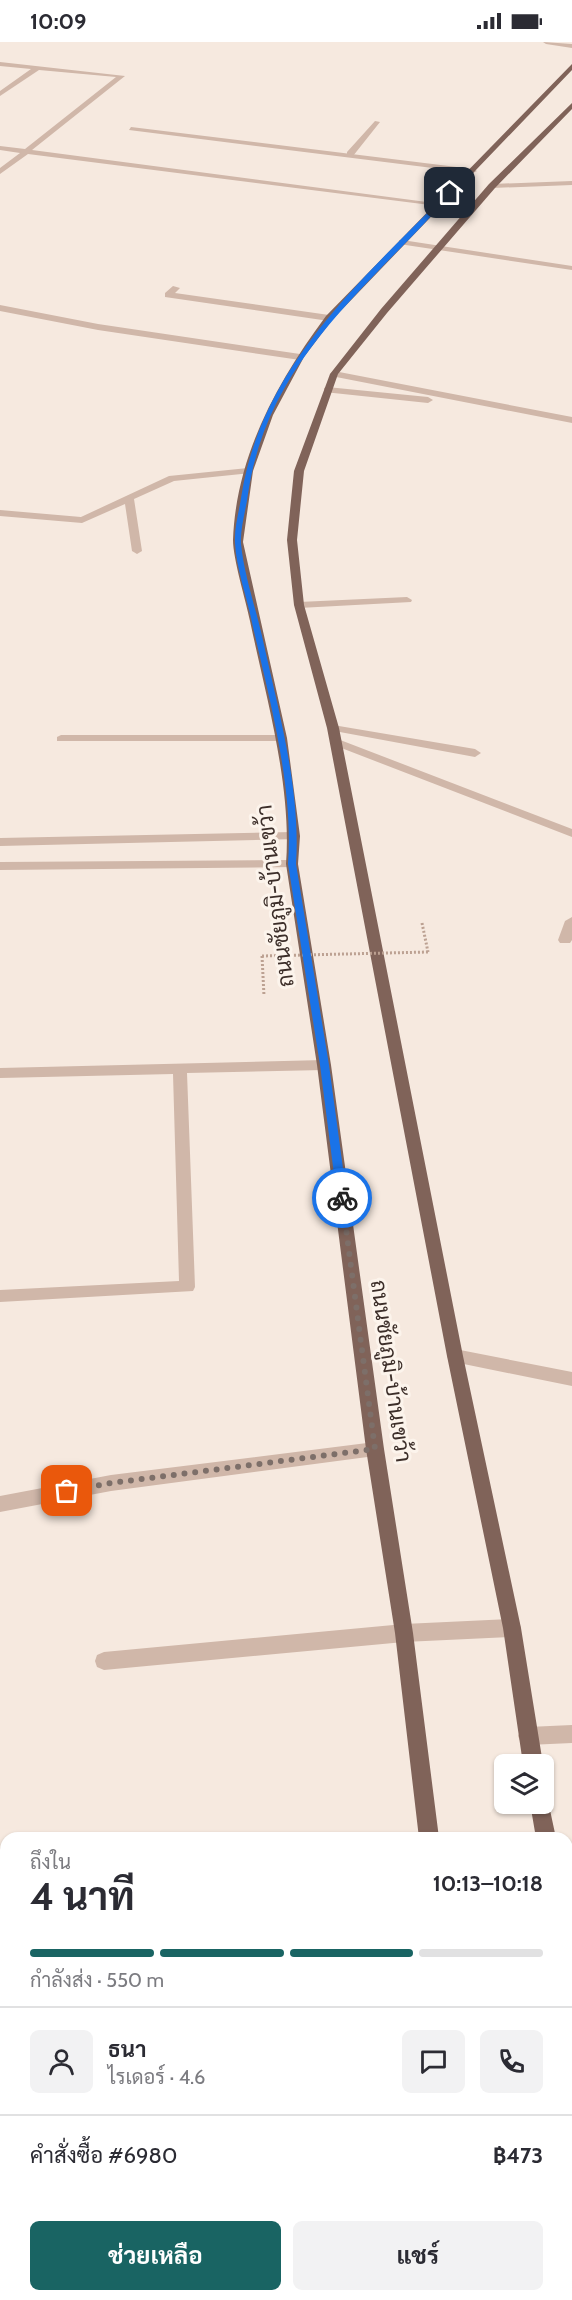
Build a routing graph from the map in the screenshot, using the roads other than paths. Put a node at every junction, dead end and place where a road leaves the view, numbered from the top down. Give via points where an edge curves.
1 (546, 42) edge
2 (572, 46) edge
3 (0, 64) edge
4 (572, 66) edge
5 (38, 68) junction
6 (0, 94) edge
7 (572, 105) edge
8 (377, 122) dead end
9 (131, 129) dead end
10 (0, 148) edge
11 (28, 152) junction
12 (350, 154) junction
13 (473, 171) junction
14 (0, 172) edge
15 (572, 183) edge
16 (492, 186) junction
17 (438, 204) junction
18 (402, 242) junction
19 (438, 248) junction
20 (572, 268) edge
21 (176, 288) dead end
22 (0, 308) edge
23 (329, 318) junction
24 (300, 357) junction
25 (334, 374) junction
26 (327, 390) junction
27 (428, 400) dead end
28 (572, 420) edge
29 (248, 471) junction
30 (129, 498) junction
31 (0, 513) edge
32 (137, 551) dead end
33 (407, 600) dead end
34 (299, 605) junction
35 (334, 735) junction
36 (281, 738) junction
37 (61, 739) dead end
38 (475, 753) dead end
39 (572, 833) edge
40 (294, 836) junction
41 (0, 842) edge
42 (292, 864) junction
43 (0, 866) edge
44 (572, 921) edge
45 (565, 940) dead end
46 (324, 1065) junction
47 (180, 1068) junction
48 (0, 1072) edge
49 (0, 1296) edge
50 (455, 1356) junction
51 (572, 1379) edge
52 (375, 1449) junction
53 (0, 1504) edge
54 (512, 1628) junction
55 (404, 1633) junction
56 (104, 1661) dead end
57 (572, 1734) edge
58 (528, 1736) junction
59 (531, 1754) edge
60 (542, 1814) edge
61 (428, 1832) edge
62 (545, 1832) edge

1 - 2 street
3 - 5 street
4 - 13 main road, ถนนชัยภูมิ-บ้านเขว้า
5 - 6 street
5 - 11 street via 122,75
7 - 16 main road
8 - 12 street
9 - 12 street
10 - 11 street
11 - 14 street
11 - 17 street
12 - 13 street
13 - 17 main road, ถนนชัยภูมิ-บ้านเขว้า
15 - 16 street
16 - 19 main road
17 - 18 main road, ถนนชัยภูมิ-บ้านเขว้า
18 - 19 street
18 - 23 main road, ถนนชัยภูมิ-บ้านเขว้า
19 - 20 street
19 - 25 main road
21 - 23 street via 168,295
22 - 24 street
23 - 24 main road, ถนนชัยภูมิ-บ้านเขว้า
24 - 29 main road, ถนนชัยภูมิ-บ้านเขว้า via 267,415
25 - 26 main road
25 - 28 street
26 - 27 street
26 - 34 main road via 299,471 292,540
29 - 30 street via 172,478
29 - 36 main road, ถนนชัยภูมิ-บ้านเขว้า via 238,542
30 - 31 street via 82,520
30 - 32 street
33 - 34 street
34 - 35 main road
35 - 38 street
35 - 39 street
35 - 50 main road
36 - 37 street
36 - 40 main road, ถนนชัยภูมิ-บ้านเขว้า
40 - 41 street
40 - 42 main road, ถนนชัยภูมิ-บ้านเขว้า
42 - 43 street
42 - 46 main road, ถนนชัยภูมิ-บ้านเขว้า
44 - 45 street
46 - 47 street
46 - 52 main road, ถนนชัยภูมิ-บ้านเขว้า
47 - 48 street
47 - 49 street via 187,1287
50 - 51 street
50 - 54 main road
52 - 53 street via 111,1483
52 - 55 main road, ถนนชัยภูมิ-บ้านเขว้า
54 - 55 street
54 - 58 main road
55 - 56 street
55 - 61 main road, ถนนชัยภูมิ-บ้านเขว้า
57 - 58 street
58 - 59 main road
60 - 62 main road

